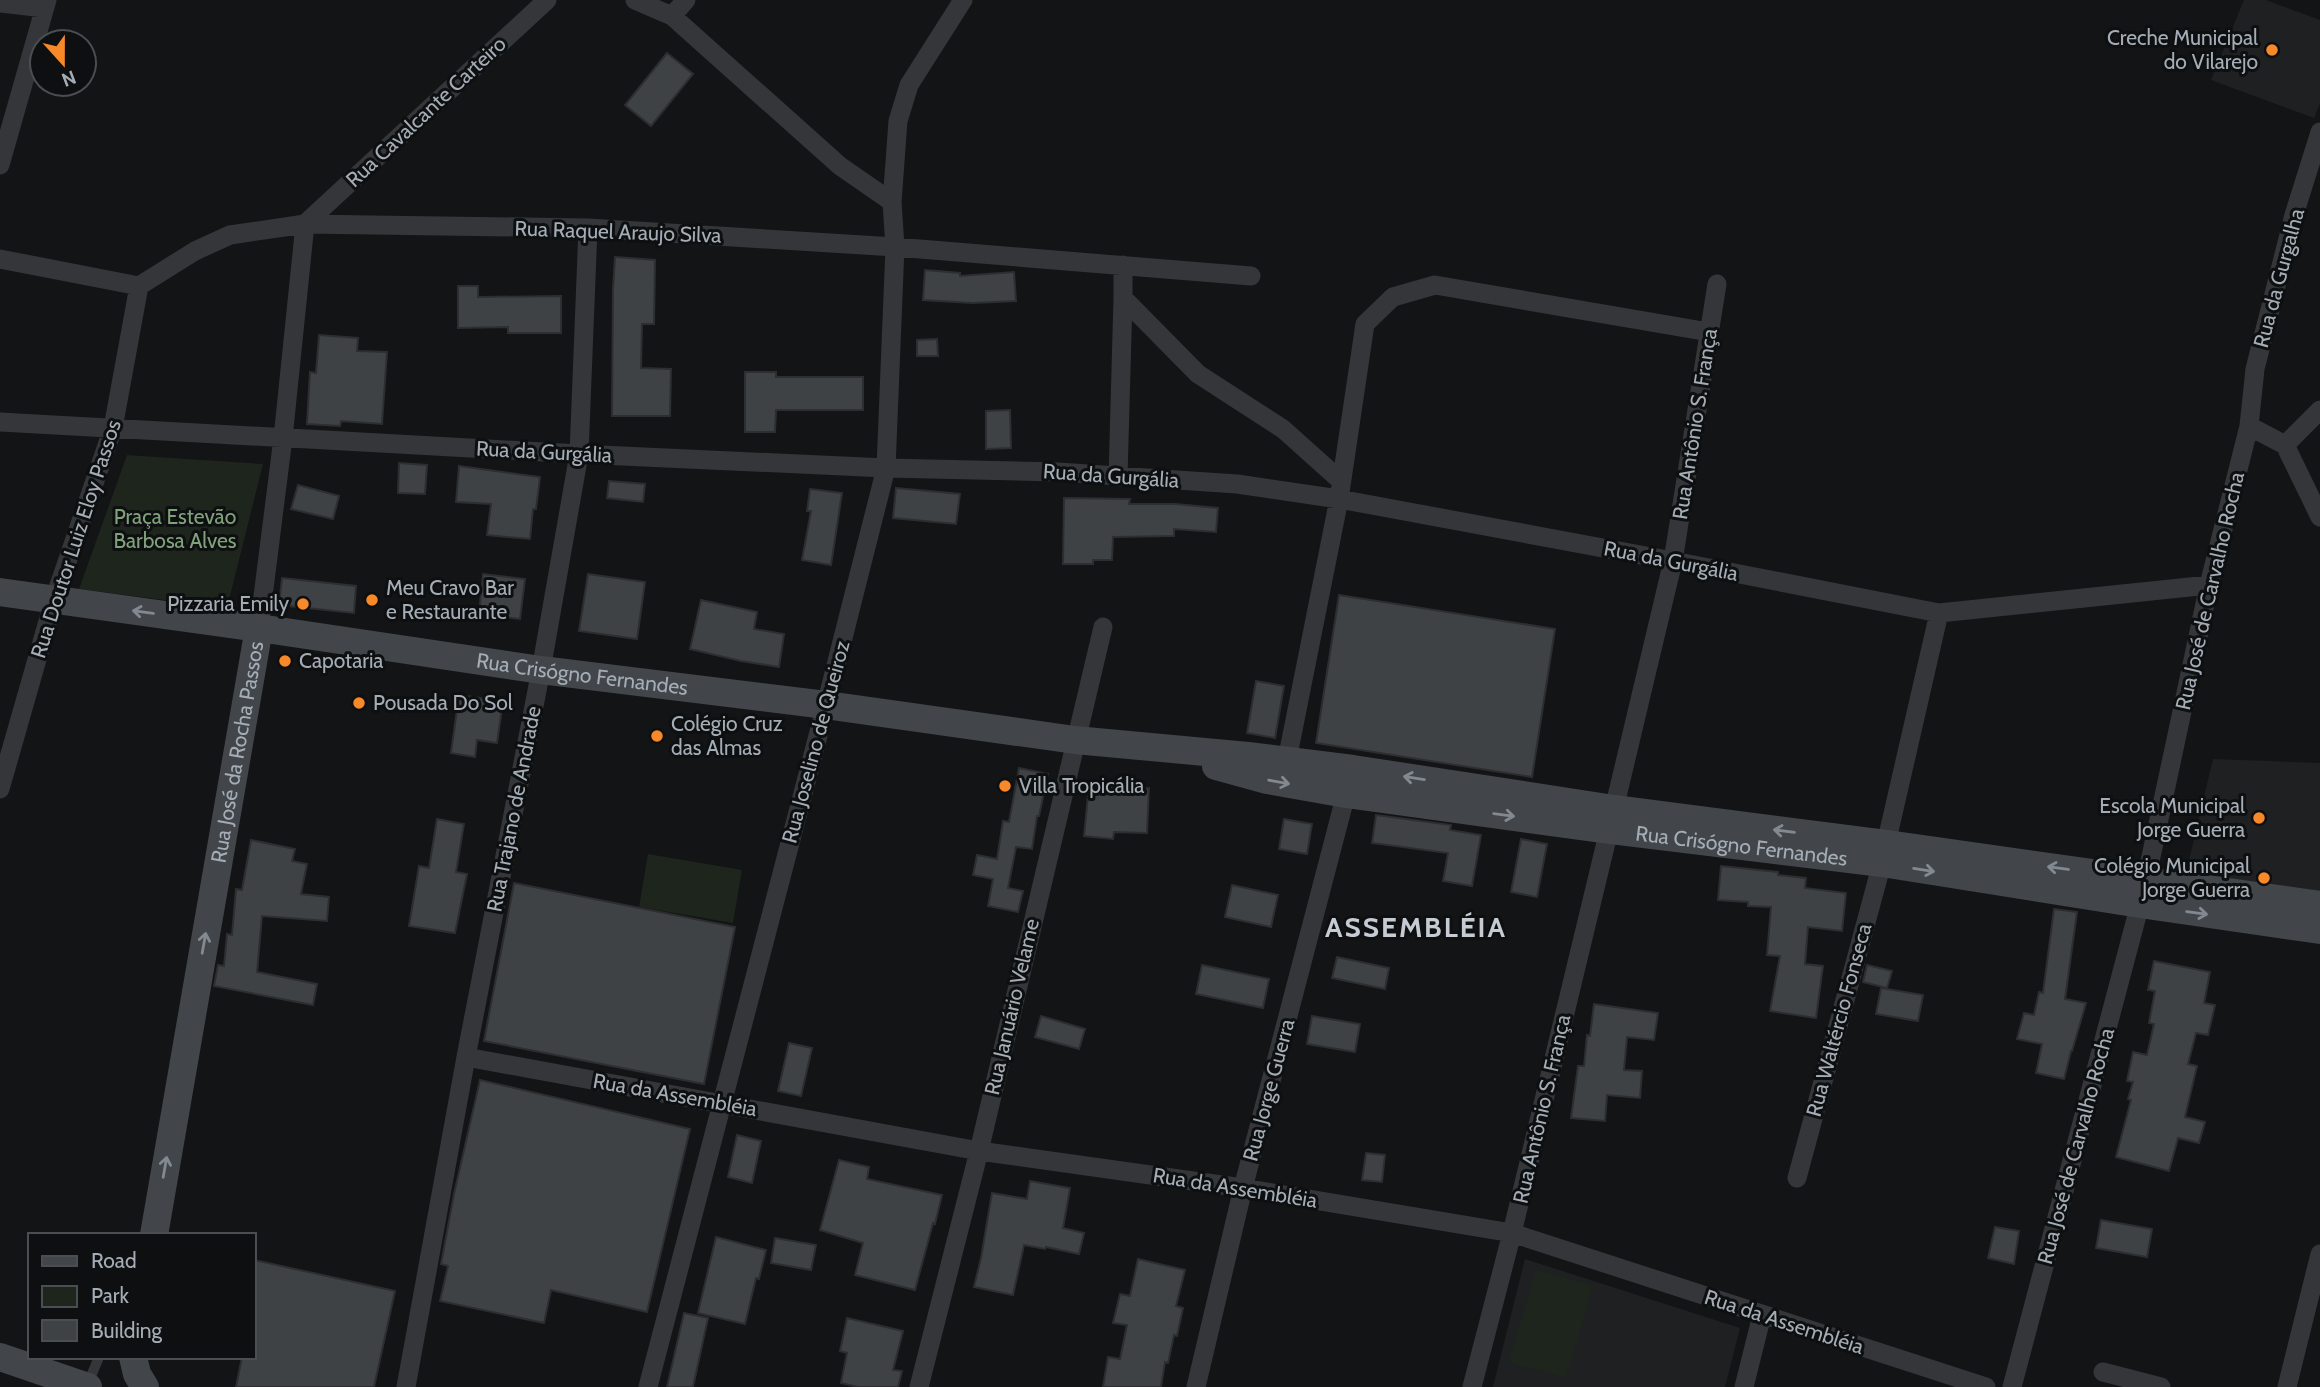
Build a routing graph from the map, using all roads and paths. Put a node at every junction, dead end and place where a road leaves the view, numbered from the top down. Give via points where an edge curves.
1 (547, 0) edge
2 (635, 0) edge
3 (686, 0) edge
4 (963, 0) edge
5 (0, 3) edge
6 (45, 4) edge
7 (672, 16) junction
8 (2320, 132) edge
9 (0, 165) edge
10 (892, 202) junction
11 (305, 225) junction
12 (588, 228) junction
13 (895, 247) junction
14 (0, 259) edge
15 (1123, 265) junction
16 (1251, 276) dead end
17 (1717, 284) dead end
18 (139, 286) junction
19 (1123, 298) junction
20 (1709, 332) junction
21 (2320, 410) edge
22 (0, 422) edge
23 (2249, 426) junction
24 (113, 428) junction
25 (284, 438) junction
26 (2285, 445) junction
27 (579, 454) junction
28 (886, 468) junction
29 (1118, 477) junction
30 (1340, 490) junction
31 (2320, 517) edge
32 (1673, 561) junction
33 (2209, 585) junction
34 (0, 592) edge
35 (54, 600) junction
36 (1939, 613) junction
37 (1103, 626) dead end
38 (259, 628) junction
39 (541, 670) junction
40 (826, 705) junction
41 (1075, 740) junction
42 (1167, 750) junction
43 (1287, 760) junction
44 (0, 789) edge
45 (1346, 794) junction
46 (1611, 819) junction
47 (1884, 853) junction
48 (2143, 892) junction
49 (2320, 905) edge
50 (2320, 930) edge
51 (466, 1056) junction
52 (722, 1103) junction
53 (979, 1150) junction
54 (1797, 1178) dead end
55 (1243, 1188) junction
56 (154, 1233) edge
57 (1512, 1233) junction
58 (2320, 1254) edge
59 (1762, 1315) junction
60 (0, 1357) edge
61 (98, 1359) edge
62 (133, 1359) edge
63 (2103, 1372) dead end
64 (88, 1387) edge
65 (145, 1387) edge
66 (406, 1387) edge
67 (648, 1387) edge
68 (919, 1387) edge
69 (1196, 1387) edge
70 (1472, 1387) edge
71 (1744, 1387) edge
72 (1986, 1387) edge
73 (2011, 1387) edge
74 (2161, 1387) edge
75 (2287, 1387) edge

1 - 11 street, Rua Cavalcante Carteiro
2 - 7 street
3 - 7 street
4 - 10 street, Rua Joselino de Queiroz via 909,85 898,121
5 - 6 street
6 - 9 street
7 - 10 street via 841,166
8 - 23 street, Rua da Gurgalha via 2255,369
10 - 13 street, Rua Joselino de Queiroz
11 - 12 street, Rua Raquel Araujo Silva
11 - 18 street, Rua Raquel Araujo Silva via 230,235
11 - 25 street, Rua José da Rocha Passos
12 - 13 street, Rua Raquel Araujo Silva
12 - 27 street, Rua Trajano de Andrade
13 - 15 street, Rua Raquel Araujo Silva
13 - 28 street, Rua Joselino de Queiroz
14 - 18 street
15 - 16 street, Rua Raquel Araujo Silva
15 - 19 street
17 - 20 street, Rua Antônio S. França
18 - 24 street, Rua Doutor Luiz Eloy Passos
19 - 29 street
19 - 30 street via 1198,374 1283,429
20 - 30 street via 1435,285 1393,296 1365,324
20 - 32 street, Rua Antônio S. França
21 - 26 street
22 - 24 street, Rua da Gurgália
23 - 26 street
23 - 33 street, Rua José de Carvalho Rocha
24 - 25 street, Rua da Gurgália
24 - 35 street, Rua Doutor Luiz Eloy Passos
25 - 27 street, Rua da Gurgália
25 - 38 street, Rua José da Rocha Passos
26 - 31 street
27 - 28 street, Rua da Gurgália
27 - 39 street, Rua Trajano de Andrade
28 - 29 street, Rua da Gurgália
28 - 40 street, Rua Joselino de Queiroz
29 - 30 street, Rua da Gurgália
30 - 32 street, Rua da Gurgália
30 - 43 street
32 - 36 street, Rua da Gurgália
32 - 46 street, Rua Antônio S. França
33 - 36 street, Rua da Gurgália
33 - 48 street, Rua José de Carvalho Rocha
34 - 35 street, Rua Crisógno Fernandes
38 -> 35 street, Rua Crisógno Fernandes
35 - 44 street, Rua Doutor Luiz Eloy Passos
36 - 47 street, Rua Waltércio Fonseca
37 - 41 street, Rua Januário Velame
38 - 39 street, Rua Crisógno Fernandes
56 -> 38 street, Rua José da Rocha Passos
39 - 40 street, Rua Crisógno Fernandes
39 - 51 street, Rua Trajano de Andrade
40 - 41 street, Rua Crisógno Fernandes
40 - 52 street, Rua Joselino de Queiroz
41 - 42 street, Rua Crisógno Fernandes
41 - 53 street, Rua Januário Velame
42 - 43 street, Rua Crisógno Fernandes
42 -> 45 street, Rua Crisógno Fernandes via 1235,772
46 -> 43 street, Rua Crisógno Fernandes
45 -> 46 street, Rua Crisógno Fernandes
45 - 55 street, Rua Jorge Guerra
46 - 47 street, Rua Crisógno Fernandes
46 - 57 street, Rua Antônio S. França
47 - 48 street, Rua Crisógno Fernandes
47 - 54 street, Rua Waltércio Fonseca
48 - 49 street, Rua Crisógno Fernandes
48 -> 50 street, Rua Crisógno Fernandes
48 - 73 street, Rua José de Carvalho Rocha
51 - 52 street, Rua da Assembléia
51 - 66 street, Rua Trajano de Andrade
52 - 53 street, Rua da Assembléia
52 - 67 street, Rua Joselino de Queiroz
53 - 55 street, Rua da Assembléia
53 - 68 street, Rua Januário Velame
55 - 57 street, Rua da Assembléia
55 - 69 street, Rua Jorge Guerra
57 - 59 street, Rua da Assembléia
57 - 70 street, Rua Antônio S. França
58 - 75 street
59 - 71 street
59 - 72 street, Rua da Assembléia
60 - 64 street
61 - 64 lane
62 - 65 street
63 - 74 street

